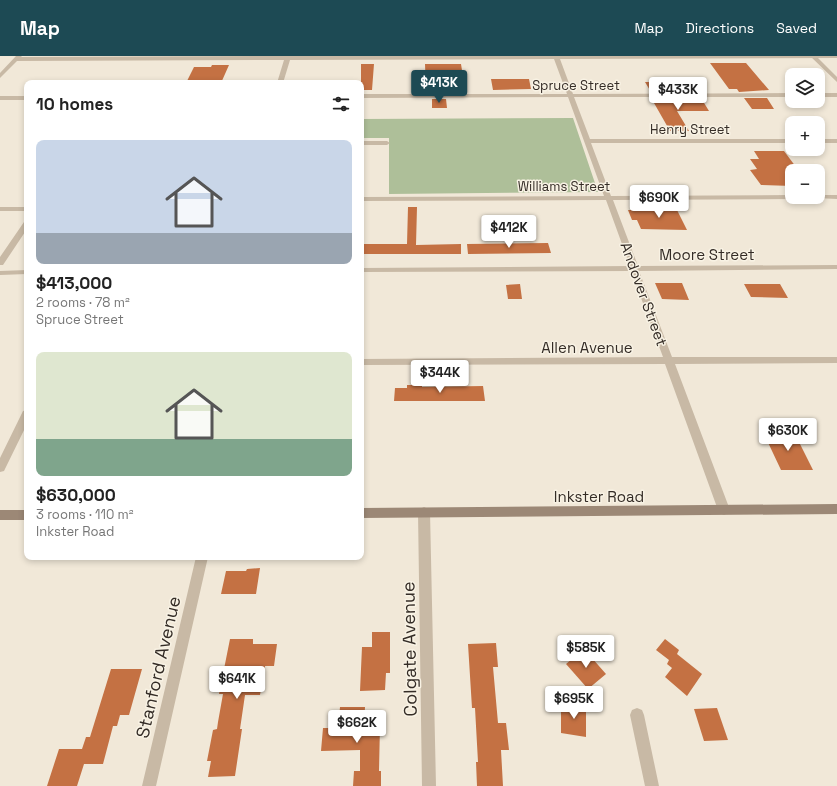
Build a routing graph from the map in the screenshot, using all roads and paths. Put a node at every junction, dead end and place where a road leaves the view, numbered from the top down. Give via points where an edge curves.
1 (813, 56) edge
2 (837, 56) edge
3 (18, 57) edge
4 (288, 57) edge
5 (556, 57) edge
6 (0, 76) edge
7 (281, 80) edge
8 (837, 80) edge
9 (785, 95) edge
10 (825, 95) edge
11 (837, 95) edge
12 (364, 96) edge
13 (570, 96) junction
14 (0, 98) edge
15 (24, 98) edge
16 (785, 141) edge
17 (825, 141) edge
18 (837, 141) edge
19 (587, 142) junction
20 (364, 143) edge
21 (387, 143) dead end
22 (785, 197) edge
23 (825, 197) edge
24 (837, 197) edge
25 (608, 198) junction
26 (364, 199) edge
27 (0, 209) edge
28 (24, 209) edge
29 (24, 228) edge
30 (0, 263) edge
31 (837, 267) edge
32 (635, 268) junction
33 (364, 270) edge
34 (24, 272) edge
35 (0, 273) edge
36 (837, 360) edge
37 (669, 361) junction
38 (364, 362) edge
39 (24, 420) edge
40 (0, 468) edge
41 (837, 509) edge
42 (724, 510) junction
43 (364, 512) edge
44 (424, 512) junction
45 (0, 515) edge
46 (24, 515) edge
47 (201, 560) edge
48 (637, 715) dead end
49 (149, 786) edge
50 (429, 786) edge
51 (652, 786) edge

1 - 2 street
1 - 5 street
1 - 8 street
3 - 4 street
3 - 6 street
4 - 5 street
4 - 7 street
5 - 13 street, Andover Street
9 - 13 street, Spruce Street
10 - 11 street
12 - 13 street, Spruce Street
13 - 19 street, Andover Street
14 - 15 street
16 - 19 street, Henry Street
17 - 18 street
19 - 25 street, Andover Street
20 - 21 street
22 - 25 street, Williams Street
23 - 24 street
25 - 26 street, Williams Street
25 - 32 street, Andover Street
27 - 28 street
29 - 30 street
31 - 32 street, Moore Street
32 - 33 street, Moore Street
32 - 37 street, Andover Street
34 - 35 street
36 - 37 street, Allen Avenue
37 - 38 street, Allen Avenue
37 - 42 street, Andover Street
39 - 40 street
41 - 42 main road, Inkster Road
42 - 44 main road, Inkster Road
43 - 44 main road, Inkster Road
44 - 50 street, Colgate Avenue
45 - 46 main road
47 - 49 street, Stanford Avenue
48 - 51 street

